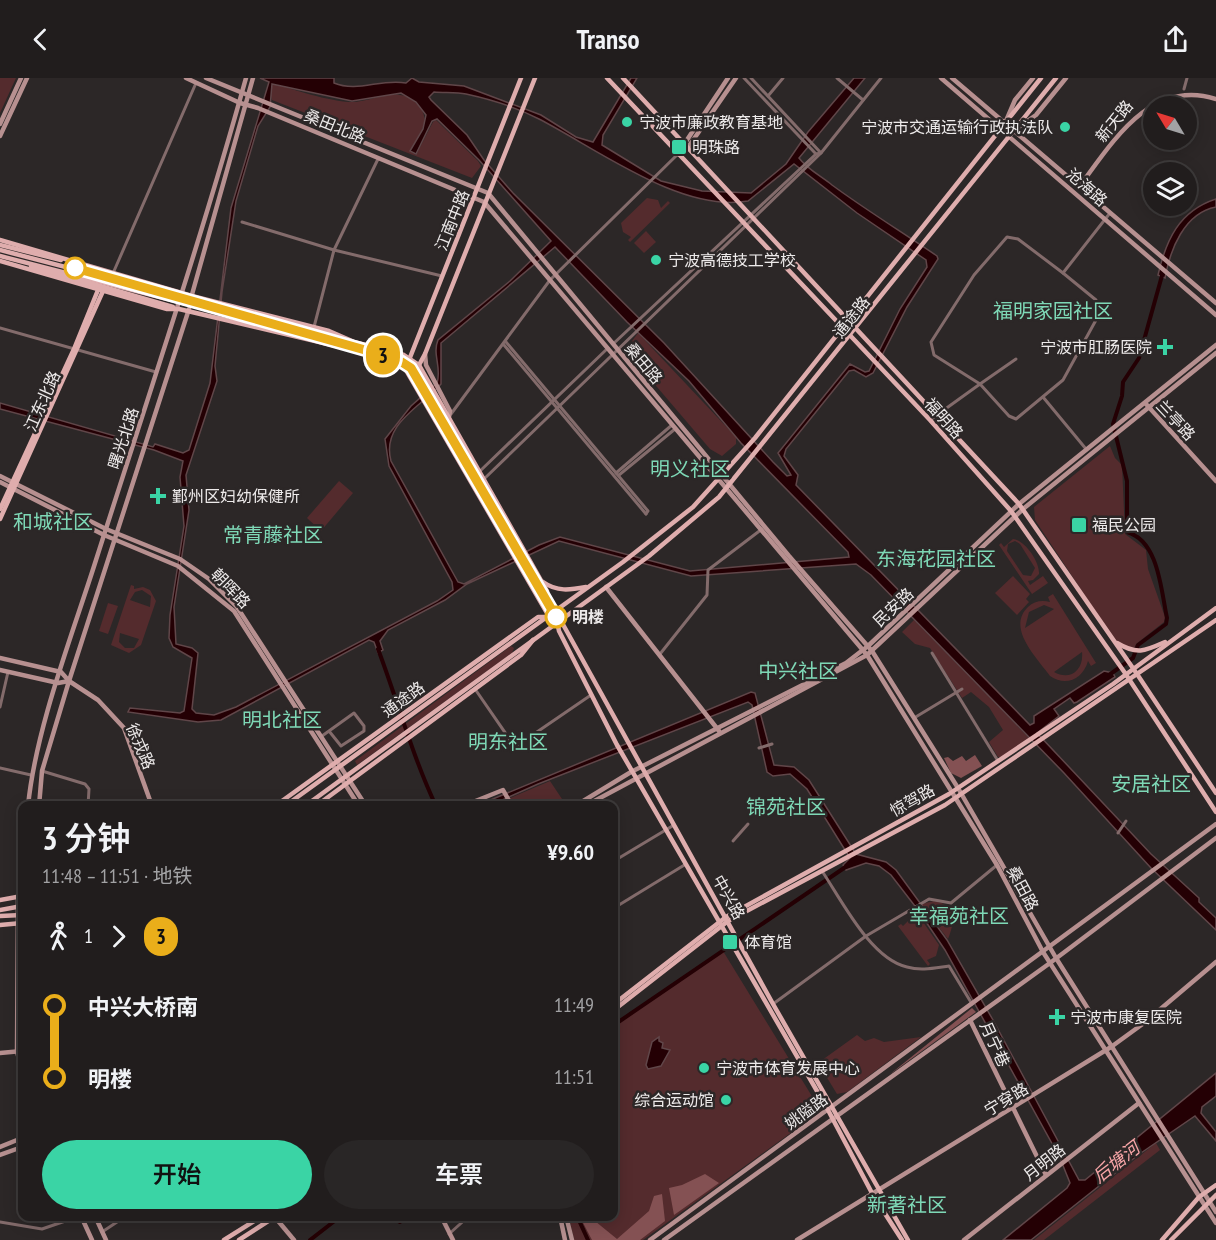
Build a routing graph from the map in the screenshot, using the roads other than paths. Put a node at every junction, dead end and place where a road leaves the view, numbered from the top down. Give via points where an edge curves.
1 (21, 78) edge
2 (27, 78) edge
3 (186, 78) edge
4 (206, 78) edge
5 (246, 78) edge
6 (252, 78) edge
7 (521, 78) edge
8 (535, 78) edge
9 (607, 78) edge
10 (623, 78) edge
11 (728, 78) edge
12 (736, 78) edge
13 (744, 78) edge
14 (751, 78) edge
15 (783, 78) edge
16 (837, 78) edge
17 (880, 78) edge
18 (941, 78) edge
19 (952, 78) edge
20 (1033, 78) edge
21 (1041, 78) edge
22 (1056, 78) edge
23 (1066, 78) edge
24 (1187, 78) edge
25 (196, 83) junction
26 (1184, 89) junction
27 (245, 94) junction
28 (1162, 94) dead end
29 (766, 98) junction
30 (1216, 99) edge
31 (863, 100) junction
32 (243, 103) junction
33 (1142, 105) dead end
34 (0, 124) edge
35 (1005, 124) junction
36 (1000, 129) junction
37 (1013, 131) junction
38 (0, 136) edge
39 (1009, 136) junction
40 (687, 144) junction
41 (818, 153) junction
42 (678, 154) junction
43 (378, 157) junction
44 (478, 187) junction
45 (1079, 187) junction
46 (488, 193) junction
47 (475, 196) junction
48 (484, 202) junction
49 (1110, 213) junction
50 (752, 214) junction
51 (1105, 219) junction
52 (242, 222) dead end
53 (742, 224) junction
54 (0, 240) edge
55 (0, 245) edge
56 (0, 250) edge
57 (334, 250) junction
58 (0, 256) edge
59 (18, 260) junction
60 (0, 261) edge
61 (114, 271) junction
62 (1063, 273) junction
63 (555, 275) junction
64 (442, 276) junction
65 (550, 280) junction
66 (100, 291) junction
67 (184, 293) junction
68 (192, 296) junction
69 (1216, 303) edge
70 (179, 309) junction
71 (188, 311) junction
72 (1216, 315) edge
73 (848, 319) junction
74 (268, 323) junction
75 (842, 326) junction
76 (314, 327) junction
77 (0, 328) edge
78 (856, 329) junction
79 (851, 336) junction
80 (505, 343) junction
81 (1216, 345) edge
82 (356, 346) junction
83 (614, 346) junction
84 (76, 350) junction
85 (609, 351) junction
86 (1216, 353) edge
87 (425, 354) junction
88 (1016, 359) dead end
89 (412, 366) junction
90 (156, 372) junction
91 (980, 384) junction
92 (428, 389) junction
93 (431, 395) junction
94 (1043, 397) junction
95 (553, 401) junction
96 (1146, 405) junction
97 (558, 406) junction
98 (937, 414) junction
99 (449, 417) junction
100 (930, 420) junction
101 (673, 427) junction
102 (1109, 434) junction
103 (1086, 449) junction
104 (480, 472) junction
105 (616, 475) junction
106 (0, 476) edge
107 (484, 479) junction
108 (721, 479) junction
109 (1216, 481) edge
110 (0, 482) edge
111 (14, 485) junction
112 (728, 487) junction
113 (1019, 504) junction
114 (0, 509) edge
115 (1023, 509) junction
116 (1013, 514) junction
117 (0, 519) edge
118 (106, 529) junction
119 (762, 529) junction
120 (115, 532) junction
121 (104, 535) junction
122 (113, 539) junction
123 (513, 546) junction
124 (788, 557) junction
125 (527, 569) junction
126 (800, 570) junction
127 (541, 580) junction
128 (592, 585) junction
129 (606, 587) junction
130 (1216, 608) edge
131 (551, 613) junction
132 (558, 620) junction
133 (1216, 620) edge
134 (1176, 637) junction
135 (1114, 642) junction
136 (871, 648) junction
137 (865, 653) junction
138 (932, 653) dead end
139 (660, 654) junction
140 (0, 658) edge
141 (1133, 668) junction
142 (0, 670) edge
143 (8, 672) junction
144 (61, 672) junction
145 (1125, 673) junction
146 (278, 674) junction
147 (1137, 674) junction
148 (1130, 680) junction
149 (69, 681) junction
150 (58, 683) junction
151 (474, 687) junction
152 (962, 688) dead end
153 (289, 692) junction
154 (956, 692) junction
155 (591, 695) junction
156 (0, 707) edge
157 (408, 713) junction
158 (914, 718) junction
159 (328, 731) junction
160 (719, 731) junction
161 (322, 736) junction
162 (400, 741) junction
163 (772, 744) dead end
164 (759, 748) dead end
165 (998, 761) junction
166 (340, 763) junction
167 (642, 767) junction
168 (0, 768) edge
169 (333, 768) junction
170 (42, 771) junction
171 (645, 772) junction
172 (634, 774) junction
173 (31, 775) junction
174 (349, 778) junction
175 (343, 782) junction
176 (958, 788) junction
177 (952, 792) junction
178 (1216, 793) edge
179 (958, 796) junction
180 (28, 801) edge
181 (39, 801) edge
182 (88, 801) edge
183 (150, 801) edge
184 (283, 801) edge
185 (291, 801) edge
186 (313, 801) edge
187 (322, 801) edge
188 (355, 801) edge
189 (363, 801) edge
190 (476, 801) edge
191 (509, 801) edge
192 (584, 801) edge
193 (593, 801) edge
194 (1216, 812) edge
195 (1126, 821) dead end
196 (748, 824) dead end
197 (1216, 824) edge
198 (674, 825) junction
199 (666, 830) junction
200 (1118, 833) dead end
201 (1216, 838) edge
202 (733, 841) dead end
203 (618, 859) edge
204 (686, 864) junction
205 (997, 865) junction
206 (823, 872) junction
207 (18, 896) edge
208 (0, 900) edge
209 (618, 906) edge
210 (18, 907) edge
211 (0, 910) edge
212 (18, 915) edge
213 (0, 916) edge
214 (727, 919) junction
215 (18, 923) edge
216 (721, 924) junction
217 (0, 926) edge
218 (866, 936) junction
219 (1050, 946) junction
220 (1043, 951) junction
221 (1056, 958) junction
222 (1216, 962) edge
223 (1050, 963) junction
224 (618, 1001) edge
225 (974, 1002) junction
226 (773, 1004) junction
227 (618, 1008) edge
228 (970, 1020) junction
229 (1111, 1047) junction
230 (1105, 1050) junction
231 (18, 1051) edge
232 (0, 1053) edge
233 (1139, 1103) junction
234 (830, 1108) junction
235 (1012, 1109) junction
236 (834, 1117) junction
237 (18, 1140) edge
238 (0, 1147) edge
239 (18, 1148) edge
240 (0, 1155) edge
241 (1046, 1175) junction
242 (1216, 1185) edge
243 (878, 1191) junction
244 (1204, 1192) junction
245 (1216, 1194) edge
246 (873, 1195) junction
247 (1199, 1197) junction
248 (1209, 1200) junction
249 (1204, 1204) junction
250 (1216, 1212) edge
251 (65, 1221) edge
252 (82, 1221) edge
253 (97, 1221) edge
254 (118, 1221) edge
255 (254, 1221) edge
256 (269, 1221) edge
257 (278, 1221) edge
258 (443, 1221) edge
259 (462, 1221) edge
260 (561, 1221) edge
261 (567, 1221) edge
262 (0, 1222) edge
263 (1216, 1224) edge
264 (102, 1232) junction
265 (449, 1233) junction
266 (92, 1240) edge
267 (106, 1240) edge
268 (224, 1240) edge
269 (239, 1240) edge
270 (294, 1240) edge
271 (453, 1240) edge
272 (565, 1240) edge
273 (572, 1240) edge
274 (650, 1240) edge
275 (664, 1240) edge
276 (797, 1240) edge
277 (902, 1240) edge
278 (908, 1240) edge
279 (964, 1240) edge
280 (1162, 1240) edge
281 (1171, 1240) edge

1 - 34 main road
2 - 38 main road
3 - 25 main road, 桑田北路
4 - 27 main road, 桑田北路
5 - 27 main road, 曙光北路
6 - 27 main road, 曙光北路
7 - 44 main road, 江南中路
8 - 46 main road
9 - 42 main road, 福明路
10 - 40 main road, 福明路
11 - 40 main road
12 - 40 main road
13 - 29 street
14 - 29 street
15 - 29 street
16 - 31 street
17 - 31 street
18 - 36 main road, 沧海路
19 - 35 main road, 沧海路
20 - 35 main road via 1015,100
21 - 35 main road, 通途路
22 - 37 main road, 通途路
23 - 37 main road via 1036,115
24 - 26 street
25 - 32 main road, 桑田北路
25 - 61 street
26 - 28 main road
26 - 30 main road
27 - 32 main road, 曙光北路
27 - 44 main road, 桑田北路
29 - 41 street
31 - 41 street
32 - 43 main road, 桑田北路
32 - 67 main road, 曙光北路
32 - 68 main road, 曙光北路
33 - 45 main road, 新天路
35 - 36 main road, 通途路
35 - 37 main road, 沧海路
36 - 39 main road, 沧海路
36 - 73 main road, 通途路
37 - 39 main road, 通途路
37 - 45 main road, 沧海路
39 - 51 main road, 沧海路
39 - 78 main road, 通途路
40 - 42 main road
40 - 50 main road, 福明路
41 - 50 street
42 - 53 main road, 福明路
42 - 63 street
43 - 47 main road, 桑田北路
43 - 57 street
44 - 46 main road, 桑田路
44 - 47 main road, 江南中路
45 - 49 main road, 沧海路
46 - 48 main road
46 - 63 main road, 桑田路
47 - 48 main road, 桑田路
47 - 64 main road, 江南中路
48 - 65 main road, 桑田路
48 - 87 main road
49 - 51 street
49 - 69 main road, 沧海路
50 - 53 street
50 - 73 main road, 福明路
51 - 62 street
51 - 72 main road, 沧海路
52 - 57 street
53 - 75 main road, 福明路
53 - 83 street
53 - 83 street
54 - 61 main road
55 - 67 main road
56 - 74 main road
57 - 64 street
57 - 76 street
58 - 59 main road
59 - 70 main road
59 - 74 main road
60 - 66 main road
61 - 67 main road
62 - 91 street via 1018,239 1007,237 974,275 930,346 937,357
62 - 94 street via 1096,300 1098,311 1063,380
63 - 65 street
63 - 83 main road, 桑田路
64 - 89 main road, 江南中路
65 - 80 street
65 - 85 main road, 桑田路
66 - 70 main road
66 - 84 main road, 江东北路
67 - 68 main road
67 - 70 main road, 曙光北路
68 - 71 main road, 曙光北路
68 - 76 main road
70 - 71 main road
70 - 90 main road, 曙光北路
71 - 82 main road via 340,349
71 - 120 main road, 曙光北路
73 - 75 main road, 通途路
73 - 78 main road, 福明路
74 - 82 main road
75 - 79 main road, 福明路
75 - 108 main road, 通途路
76 - 82 main road via 345,337
77 - 84 street
78 - 79 main road, 通途路
78 - 98 main road, 福明路
79 - 100 main road, 福明路
79 - 112 main road, 通途路
80 - 95 street
80 - 99 street
81 - 96 main road, 民安路
82 - 89 main road
82 - 89 main road via 398,352
83 - 85 street
83 - 108 main road, 桑田路
84 - 90 street
84 - 111 main road, 江东北路
85 - 95 street
85 - 97 street
85 - 101 main road, 桑田路
86 - 96 main road, 民安路
87 - 89 main road
87 - 92 main road
88 - 91 street
89 - 92 main road
89 - 92 main road, 中兴路
90 - 118 main road, 曙光北路
91 - 94 street via 1013,418
91 - 98 street
92 - 93 main road, 中兴路
92 - 93 main road
93 - 99 main road
93 - 123 main road, 中兴路
94 - 103 street
95 - 97 street
95 - 104 street
96 - 102 main road, 民安路
96 - 109 main road, 兰亭路
97 - 105 street
97 - 107 street
98 - 100 street
98 - 113 main road, 福明路
99 - 104 main road
100 - 116 main road, 福明路
101 - 105 street
101 - 108 main road, 桑田路
102 - 103 main road, 民安路
102 - 115 main road, 民安路
103 - 113 main road, 民安路
104 - 107 main road
105 - 105 street via 646,514 648,511
106 - 111 main road, 朝晖路
107 - 123 main road
108 - 112 main road, 桑田路
108 - 128 main road, 通途路 via 693,507
110 - 111 main road, 朝晖路
111 - 114 main road, 江东北路
111 - 117 main road, 江东北路
111 - 118 main road, 朝晖路
111 - 121 main road, 朝晖路
112 - 119 main road, 桑田路
112 - 124 main road, 桑田路
112 - 129 main road, 通途路 via 649,556
113 - 115 main road, 福明路
113 - 116 main road, 民安路
115 - 116 main road, 民安路
115 - 135 main road, 福明路
116 - 136 main road, 民安路
116 - 145 main road, 福明路
118 - 120 main road, 朝晖路
118 - 121 main road, 曙光北路
119 - 124 main road, 桑田路
119 - 139 street via 708,570 707,595
120 - 122 main road, 曙光北路
120 - 146 main road, 朝晖路 via 182,560 209,579 237,607
121 - 122 main road, 朝晖路
121 - 144 main road, 曙光北路
122 - 146 main road, 朝晖路 via 180,568 234,611
122 - 149 main road, 曙光北路
123 - 125 main road, 中兴路
123 - 125 main road, 中兴路
124 - 126 main road
125 - 127 main road, 中兴路
125 - 131 main road, 中兴路
125 - 131 main road, 中兴路
126 - 136 main road, 桑田路
126 - 137 main road, 桑田路
127 - 128 main road via 551,588 563,590
127 - 131 main road, 中兴路
128 - 131 main road, 通途路
129 - 132 main road, 通途路
129 - 139 main road
130 - 134 main road, 惊驾路
131 - 132 main road, 中兴路
131 - 132 main road, 中兴路
131 - 157 main road, 通途路
132 - 151 main road, 通途路
132 - 155 main road, 中兴路 via 559,631
132 - 167 main road, 中兴路
133 - 147 main road, 惊驾路
134 - 135 main road via 1133,651
134 - 141 main road, 惊驾路
135 - 141 main road, 福明路
136 - 137 main road, 民安路
136 - 158 main road, 桑田路
137 - 160 main road, 民安路
137 - 177 main road, 桑田路
138 - 154 street
139 - 160 main road
140 - 144 main road
141 - 145 main road, 惊驾路
141 - 147 main road, 福明路
142 - 143 main road
143 - 150 main road
143 - 156 street
144 - 149 main road, 徐戎路
144 - 150 main road, 曙光北路
145 - 148 main road, 福明路
145 - 165 main road, 惊驾路
146 - 153 main road, 朝晖路
147 - 148 main road, 惊驾路
147 - 178 main road, 福明路
148 - 179 main road, 惊驾路
148 - 194 main road, 福明路
149 - 150 main road
149 - 170 main road, 曙光北路
149 - 183 main road, 徐戎路 via 98,700 124,728
150 - 173 main road, 曙光北路
151 - 155 street via 515,747
151 - 162 main road, 通途路
151 - 162 main road, 通途路 via 416,725
152 - 154 street
153 - 161 main road, 朝晖路
153 - 169 main road, 朝晖路
154 - 158 street
154 - 165 street
155 - 172 main road, 中兴路
157 - 166 main road, 通途路 via 393,728
157 - 166 main road, 通途路
158 - 176 main road, 桑田路
159 - 159 street via 354,713 364,726 364,731 341,746
159 - 161 street
160 - 167 main road, 民安路
160 - 171 main road, 民安路
161 - 166 main road, 朝晖路
162 - 174 main road, 通途路
163 - 164 street
165 - 176 main road, 惊驾路
166 - 169 main road, 通途路
166 - 174 main road, 朝晖路
167 - 171 main road, 中兴路
167 - 172 main road, 民安路
168 - 173 street
169 - 175 main road, 朝晖路
169 - 184 main road, 通途路
169 - 185 main road, 通途路
170 - 181 main road, 曙光北路
170 - 182 street via 85,784
171 - 172 main road, 民安路
171 - 198 main road, 中兴路
172 - 192 main road, 民安路
172 - 193 main road, 民安路
172 - 199 main road, 中兴路
173 - 180 main road, 曙光北路
174 - 175 main road, 通途路
174 - 189 main road, 朝晖路
175 - 186 main road, 通途路
175 - 187 main road, 通途路
175 - 188 main road, 朝晖路
176 - 177 main road, 惊驾路
176 - 179 main road, 桑田路
177 - 179 main road, 桑田路
177 - 214 main road, 惊驾路
179 - 205 main road, 桑田路
179 - 206 main road, 惊驾路
179 - 219 main road, 桑田路
190 - 191 main road via 503,791
195 - 200 street
196 - 202 street
197 - 219 main road
198 - 199 street
198 - 214 main road, 中兴路
199 - 203 street
199 - 204 main road, 中兴路
201 - 221 main road
204 - 209 street
204 - 216 main road, 中兴路
205 - 218 street via 951,903 934,899 923,902
205 - 220 main road, 桑田路
206 - 214 main road, 惊驾路
206 - 218 street
207 - 208 main road
210 - 211 main road
212 - 213 main road
214 - 216 main road, 惊驾路
214 - 226 main road, 中兴路
215 - 217 main road
216 - 224 main road, 惊驾路
216 - 227 main road, 惊驾路
216 - 234 main road, 中兴路
218 - 225 street via 892,961 906,967 926,970 949,966
218 - 226 street
219 - 220 main road
219 - 221 main road, 桑田路
220 - 223 main road, 桑田路
220 - 225 main road, 姚隘路
221 - 223 main road
221 - 229 main road, 桑田路
222 - 229 main road, 宁穿路
223 - 228 main road, 姚隘路
223 - 230 main road, 桑田路
225 - 234 main road, 姚隘路
226 - 234 main road, 中兴路
228 - 235 main road, 月宁巷
228 - 236 main road, 姚隘路
229 - 230 main road, 宁穿路
229 - 244 main road, 桑田路
230 - 233 main road, 桑田路
230 - 235 main road, 宁穿路
231 - 232 main road
233 - 241 main road, 月明路
233 - 247 main road, 桑田路
234 - 236 main road, 中兴路
234 - 274 main road, 姚隘路
235 - 241 main road, 月宁巷
235 - 243 main road, 宁穿路
236 - 243 main road, 中兴路
236 - 246 main road, 中兴路
236 - 275 main road, 姚隘路
237 - 238 main road
239 - 240 main road
241 - 279 main road, 月明路
242 - 244 main road
243 - 246 main road, 宁穿路
243 - 278 main road, 中兴路
244 - 247 main road
244 - 248 main road, 桑田路
245 - 248 main road
246 - 276 main road, 宁穿路
246 - 277 main road, 中兴路
247 - 249 main road, 桑田路
247 - 280 main road
248 - 249 main road
248 - 250 main road, 桑田路
249 - 263 main road, 桑田路
249 - 281 main road
251 - 262 street via 42,1229
252 - 266 main road
253 - 264 main road
254 - 264 street
255 - 268 main road
256 - 269 main road
257 - 270 main road
258 - 265 main road
259 - 265 street
260 - 272 main road
261 - 273 main road
264 - 267 main road
265 - 271 main road

